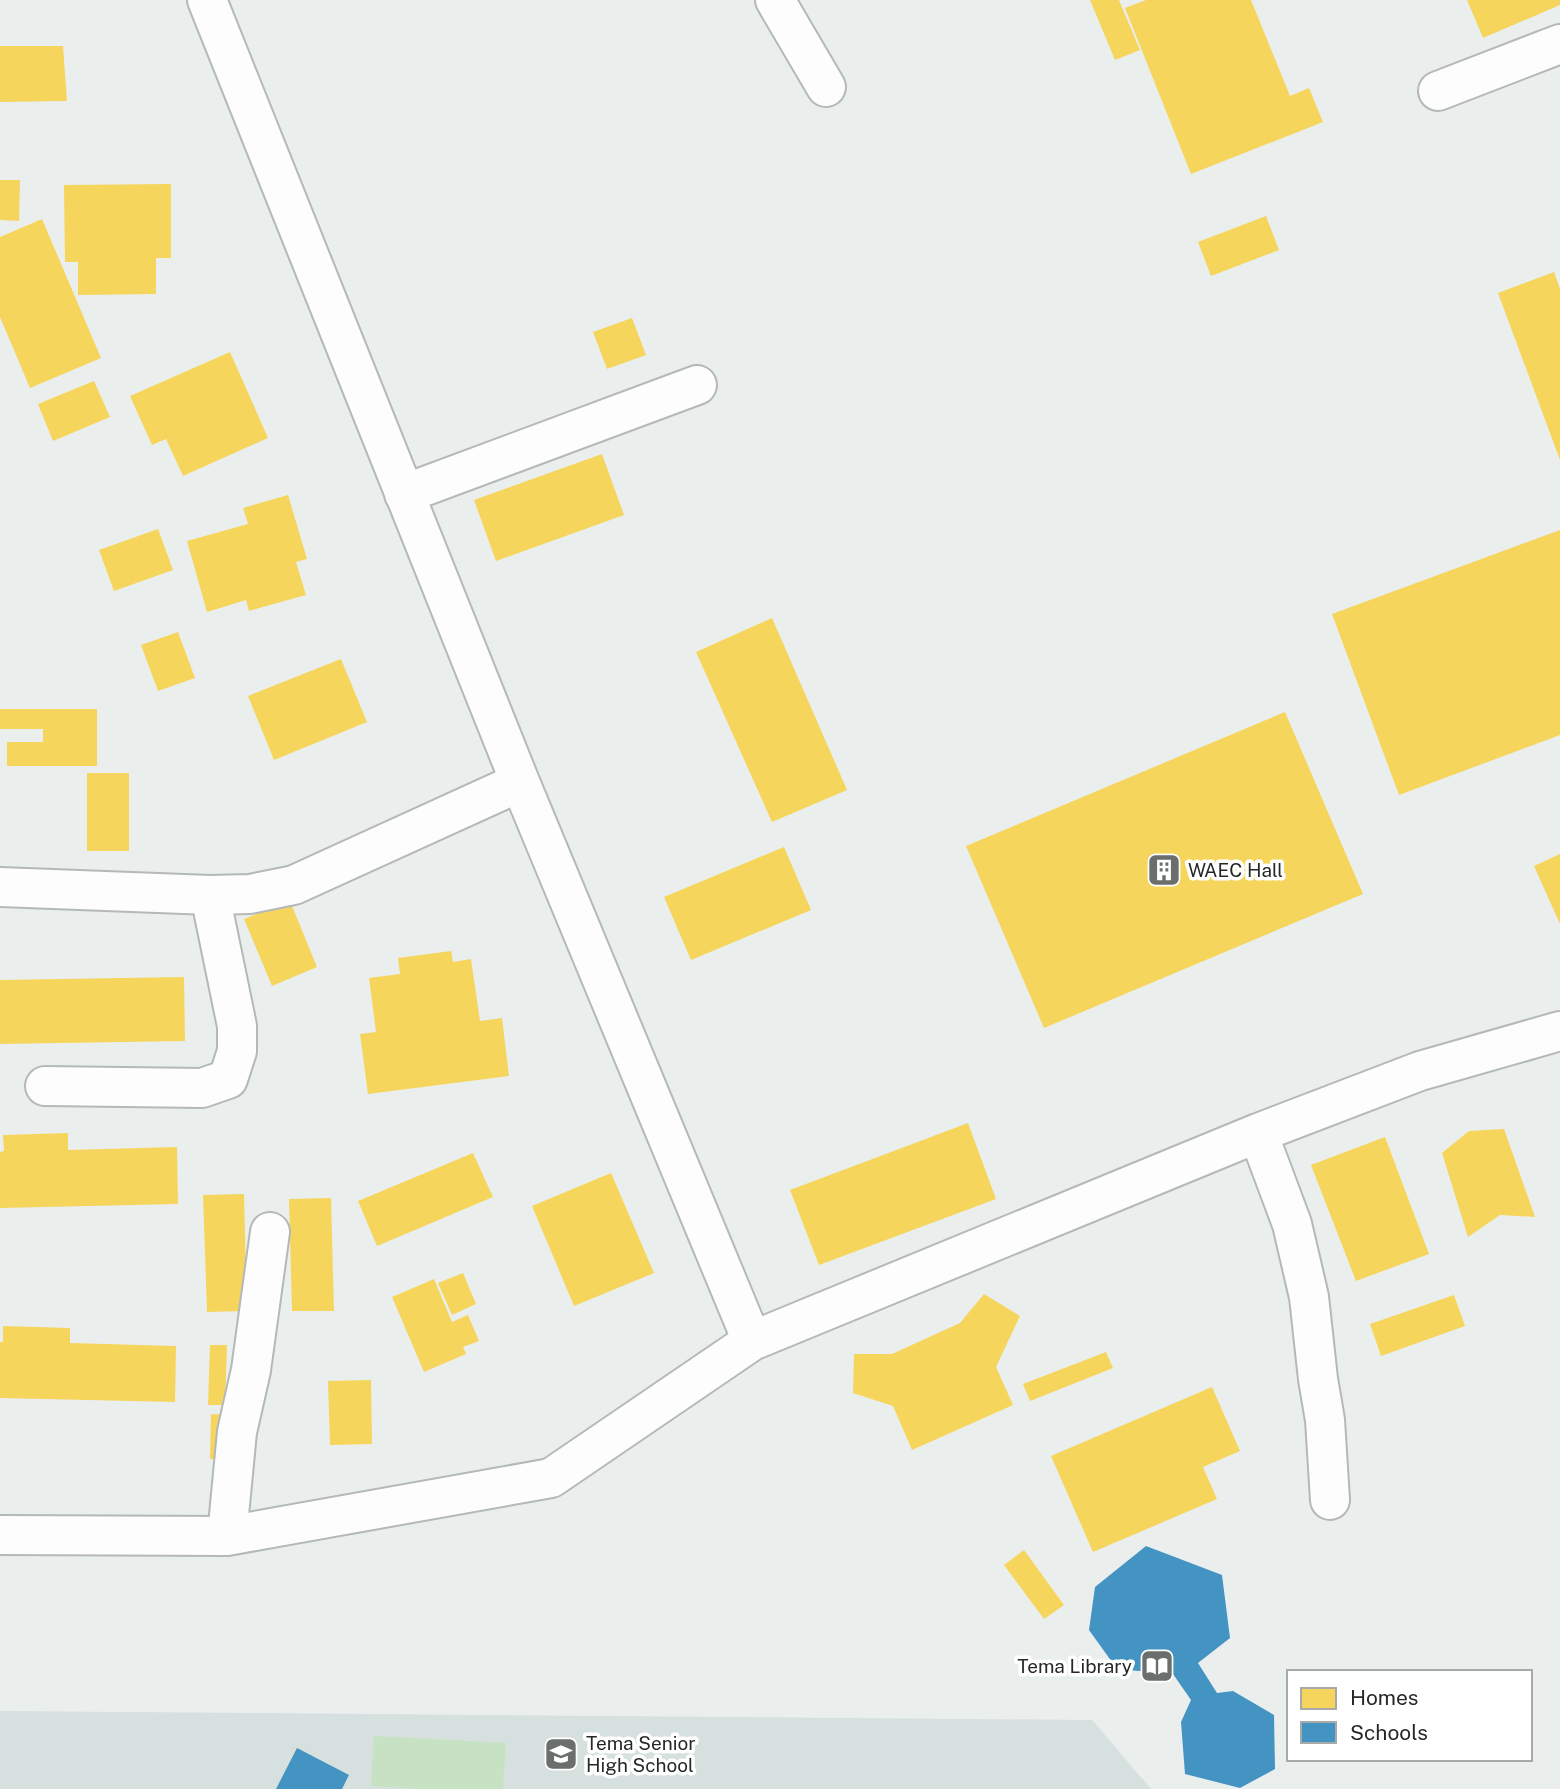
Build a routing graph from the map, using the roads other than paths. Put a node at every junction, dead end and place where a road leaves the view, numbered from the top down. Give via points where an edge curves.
1 (207, 0) edge
2 (775, 0) edge
3 (1560, 44) edge
4 (826, 87) dead end
5 (1438, 91) dead end
6 (698, 385) dead end
7 (404, 494) junction
8 (520, 782) junction
9 (0, 887) edge
10 (210, 895) junction
11 (1560, 1031) edge
12 (45, 1086) dead end
13 (1258, 1133) junction
14 (270, 1232) dead end
15 (752, 1341) junction
16 (1330, 1500) dead end
17 (0, 1535) edge
18 (227, 1536) junction

1 - 7 street
2 - 4 street
3 - 5 street
6 - 7 street
7 - 8 street
8 - 10 street via 294,885 250,894
8 - 15 street
9 - 10 street
10 - 12 street via 237,1026 237,1051 228,1079 202,1088
11 - 13 street via 1420,1071
13 - 15 street
13 - 16 street via 1292,1224 1309,1297
14 - 18 street via 251,1370 237,1432
15 - 18 street via 551,1478
17 - 18 street

